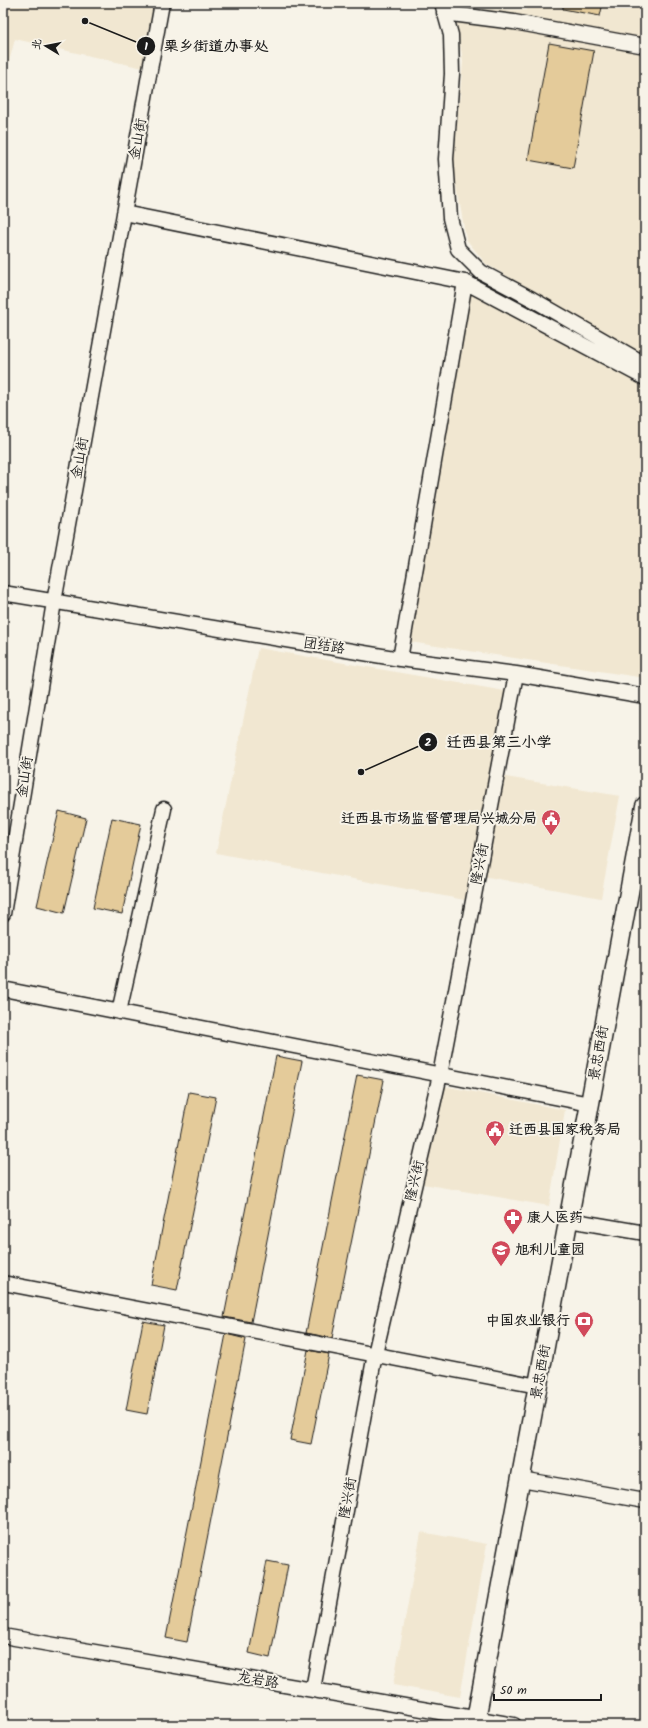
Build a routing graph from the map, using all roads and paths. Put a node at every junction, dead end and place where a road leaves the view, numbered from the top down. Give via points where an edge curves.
1 (162, 3) edge
2 (443, 8) edge
3 (645, 46) edge
4 (124, 213) junction
5 (465, 282) junction
6 (645, 364) edge
7 (645, 378) edge
8 (3, 593) edge
9 (54, 602) junction
10 (400, 659) junction
11 (516, 674) junction
12 (645, 696) edge
13 (645, 806) edge
14 (164, 809) dead end
15 (3, 914) edge
16 (3, 989) edge
17 (119, 1012) junction
18 (440, 1075) junction
19 (590, 1104) junction
20 (569, 1220) junction
21 (645, 1233) edge
22 (3, 1283) edge
23 (374, 1354) junction
24 (538, 1386) junction
25 (521, 1479) junction
26 (645, 1501) edge
27 (3, 1636) edge
28 (313, 1689) junction
29 (476, 1722) edge
30 (514, 1725) edge

1 - 4 street, 金山街
2 - 3 street
2 - 6 street via 450,35 452,74 446,159 450,218 458,249 481,272
4 - 5 street
4 - 9 street, 金山街
5 - 7 street
5 - 10 street
8 - 9 street, 团结路
9 - 10 street, 团结路
9 - 15 street, 金山街
10 - 11 street, 团结路
11 - 12 street, 团结路
11 - 18 street, 隆兴街
13 - 19 main road, 景忠西街
14 - 17 street
16 - 17 street
17 - 18 street
18 - 19 street
18 - 23 street, 隆兴街
19 - 20 main road, 景忠西街
20 - 21 street
20 - 24 main road, 景忠西街
22 - 23 street
23 - 24 street
23 - 28 street, 隆兴街
24 - 25 main road, 景忠西街
25 - 26 street
25 - 29 main road, 景忠西街
27 - 28 street, 龙岩路
28 - 29 street, 龙岩路
29 - 30 street, 龙岩路

